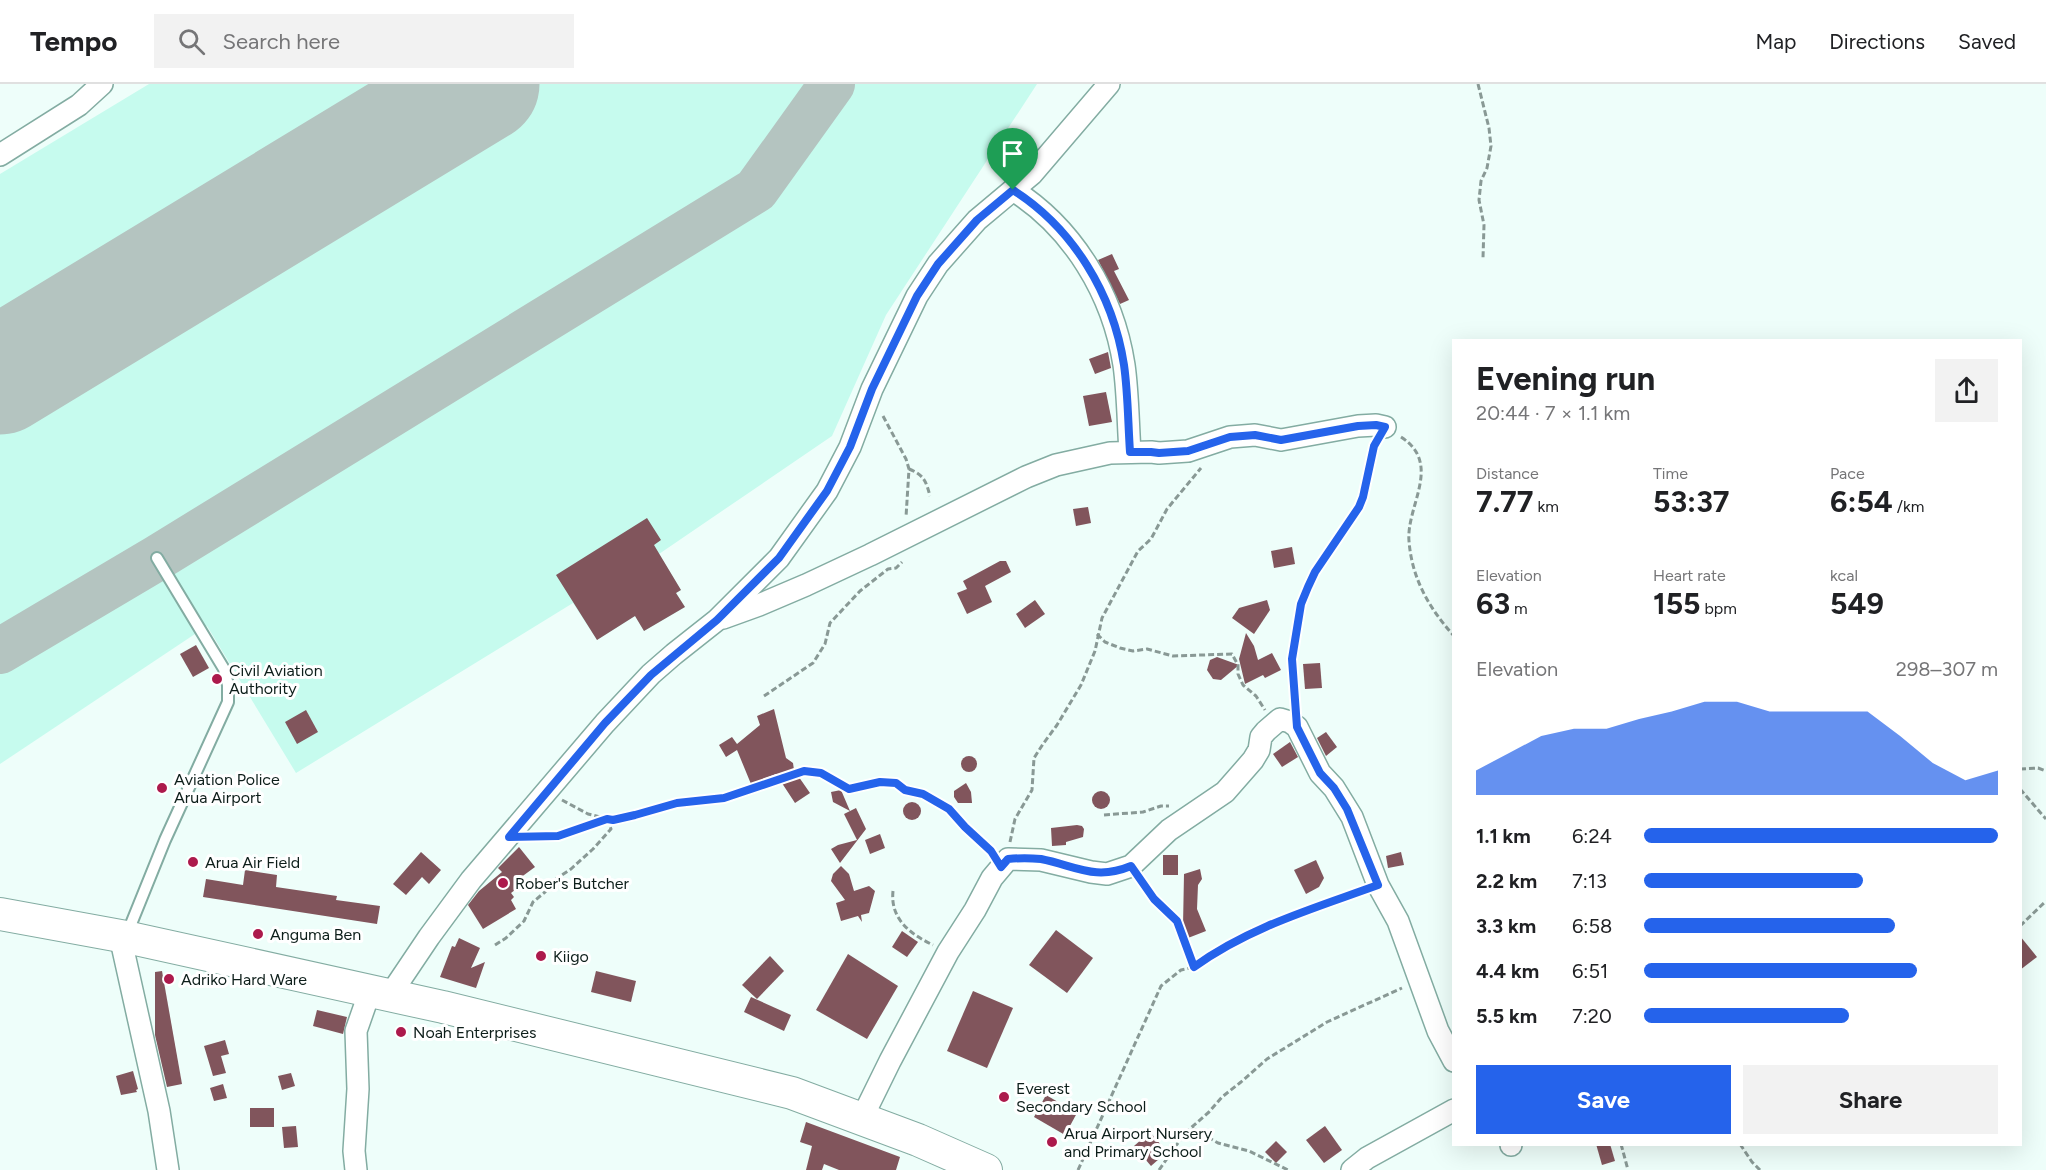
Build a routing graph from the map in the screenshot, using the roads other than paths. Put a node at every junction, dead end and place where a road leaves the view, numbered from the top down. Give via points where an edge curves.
1 (102, 84) edge
2 (1108, 84) edge
3 (0, 155) edge
4 (1013, 190) junction
5 (1385, 427) road end
6 (1130, 452) junction
7 (157, 558) dead end
8 (717, 620) junction
9 (0, 914) edge
10 (123, 937) junction
11 (380, 993) junction
12 (1452, 1057) edge
13 (1452, 1111) edge
14 (861, 1118) junction
15 (168, 1170) edge
16 (356, 1170) edge
17 (986, 1170) edge
18 (1352, 1170) edge

1 - 3 street via 79,105
2 - 4 street via 1032,174
4 - 6 street via 1047,216 1078,251 1101,290 1124,365
4 - 8 street via 977,220 938,264 917,296 827,491 779,558
5 - 6 street via 1358,426 1281,440 1255,435 1230,437 1188,451
6 - 8 street via 1056,465 1026,477 800,588
7 - 10 lane via 224,669 228,702
8 - 11 street via 651,675 605,723
9 - 10 main road
10 - 11 main road
10 - 15 street
11 - 14 main road via 792,1093
11 - 16 street via 356,1031
12 - 14 street via 1437,1031 1398,921 1378,885 1347,809 1320,773 1297,727 1280,719 1261,737 1253,760 1226,792 1169,830 1131,866 1107,874 1041,860 1005,863 948,952
13 - 18 street
14 - 17 main road

